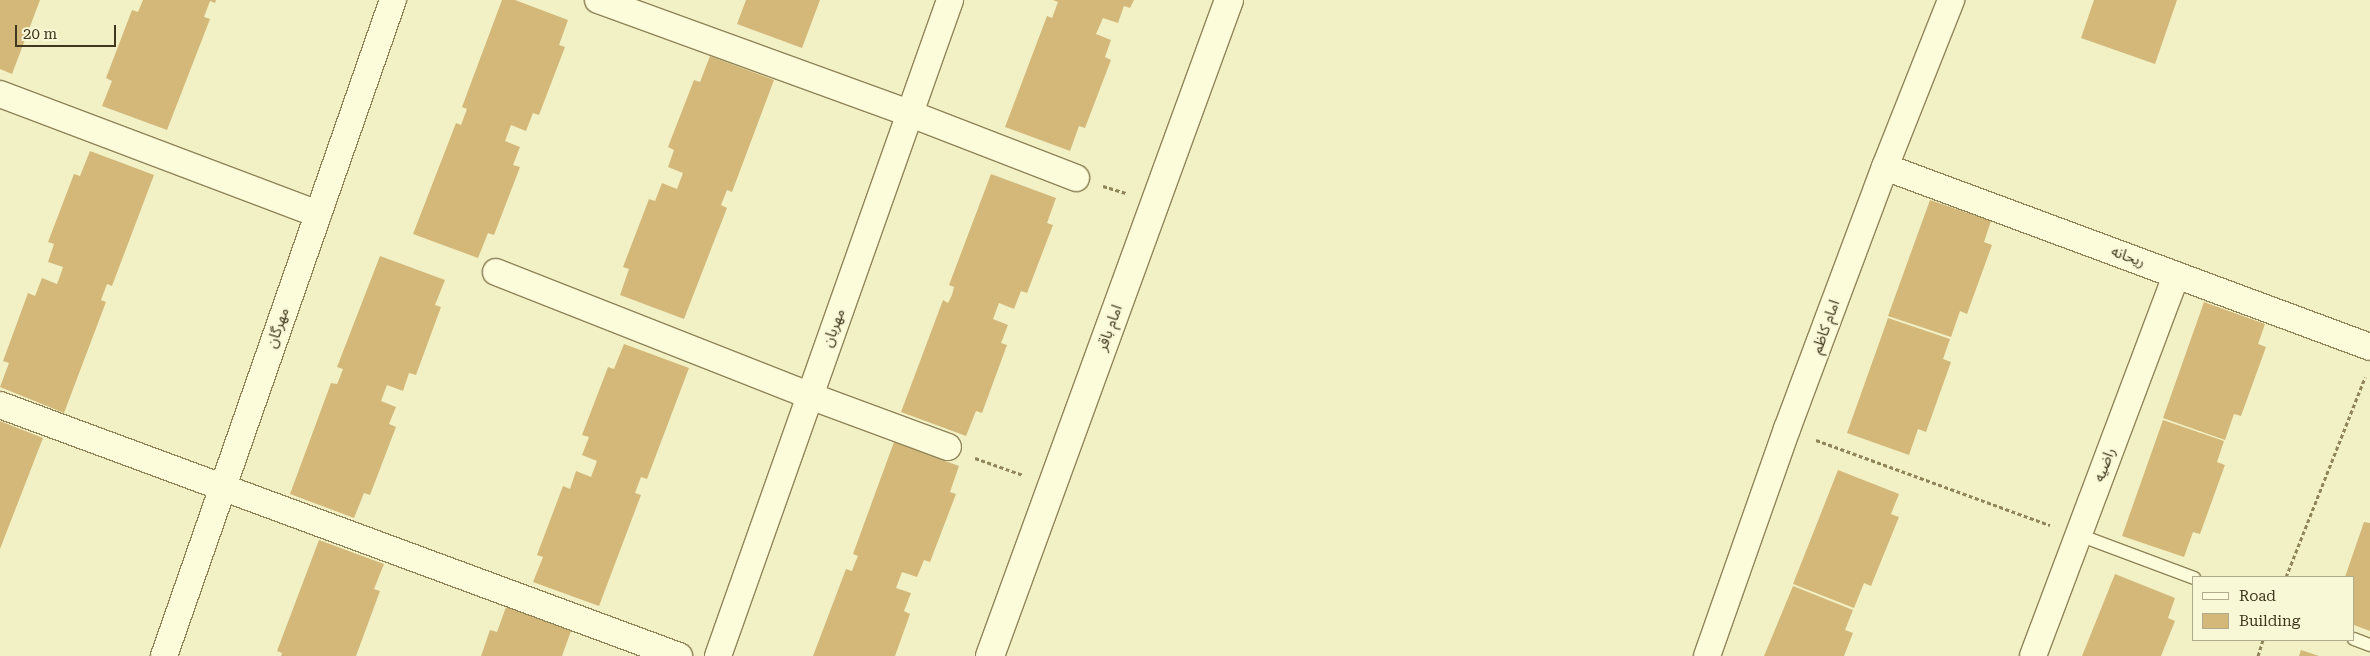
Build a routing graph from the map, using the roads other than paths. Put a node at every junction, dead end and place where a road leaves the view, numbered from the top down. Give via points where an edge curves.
1 (392, 0) edge
2 (598, 0) edge
3 (950, 0) edge
4 (1229, 0) edge
5 (1951, 0) edge
6 (0, 94) edge
7 (911, 114) junction
8 (1885, 167) junction
9 (1076, 178) road end
10 (318, 214) junction
11 (496, 272) dead end
12 (2176, 275) junction
13 (2370, 347) edge
14 (810, 396) junction
15 (0, 405) edge
16 (948, 448) road end
17 (223, 488) junction
18 (2079, 535) junction
19 (2192, 577) edge
20 (2355, 639) edge
21 (2370, 645) edge
22 (164, 656) edge
23 (679, 656) edge
24 (718, 656) edge
25 (990, 656) edge
26 (1707, 656) edge
27 (2033, 656) edge

1 - 10 street, مهرگان
2 - 7 street
3 - 7 street, مهربان
4 - 25 street, امام باقر
5 - 8 street, امام کاظم
6 - 10 street
7 - 9 street
7 - 14 street, مهربان
8 - 12 street, ریحانه
8 - 26 street, امام کاظم
10 - 17 street, مهرگان
11 - 14 street
12 - 13 street, ریحانه
12 - 18 street, راضیه
14 - 16 street
14 - 24 street, مهربان
15 - 17 street
17 - 22 street, مهرگان
17 - 23 street
18 - 19 lane
18 - 27 street, راضیه
20 - 21 lane

